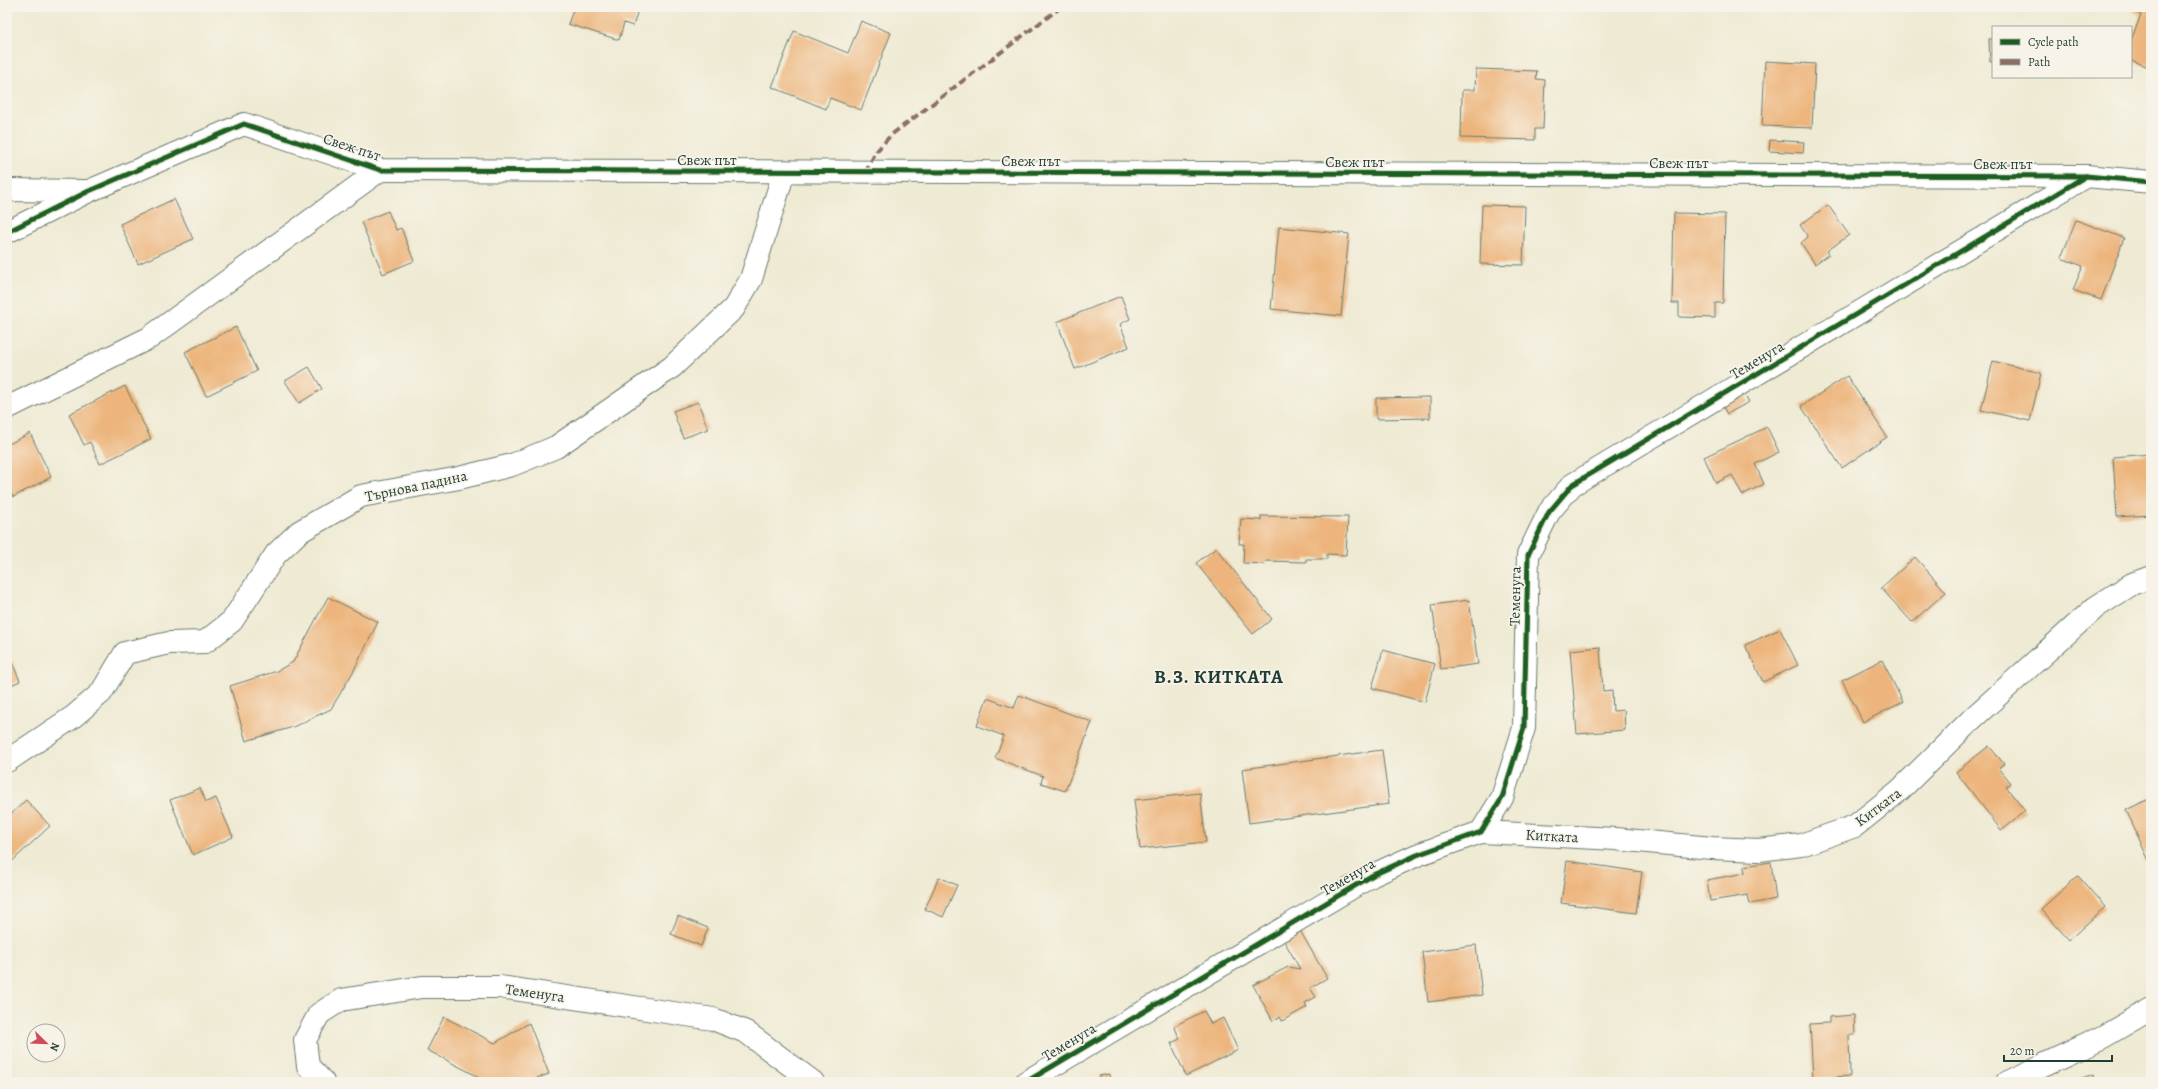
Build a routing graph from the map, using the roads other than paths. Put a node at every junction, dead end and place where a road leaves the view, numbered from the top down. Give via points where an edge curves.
1 (380, 170) junction
2 (784, 172) junction
3 (2086, 176) junction
4 (2151, 182) edge
5 (7, 190) edge
6 (89, 191) junction
7 (7, 232) edge
8 (7, 408) edge
9 (2151, 577) edge
10 (7, 761) edge
11 (1481, 832) junction
12 (2151, 1009) edge
13 (324, 1082) edge
14 (813, 1082) edge
15 (1026, 1082) edge
16 (2007, 1082) edge

1 - 2 street, Свеж път
1 - 6 street, Свеж път via 244,124
1 - 8 street via 149,338
2 - 3 street, Свеж път
2 - 10 street, Търнова падина via 751,279 734,308 672,367 556,447 505,466 459,478 361,496 299,532 276,554 232,621 205,642 168,643 125,653 101,693 73,717
3 - 4 street
3 - 11 street, Теменуга via 1572,485 1549,512 1528,555 1524,728 1502,798
5 - 6 street
6 - 7 street, Свеж път
9 - 11 street, Китката via 2132,584 2096,607 1974,717 1900,790 1855,826 1801,845 1759,850
11 - 15 street, Теменуга via 1417,855 1373,875
12 - 16 street via 2103,1037
13 - 14 street, Теменуга via 308,1066 305,1040 319,1014 341,1000 422,988 500,987 713,1019 746,1032

